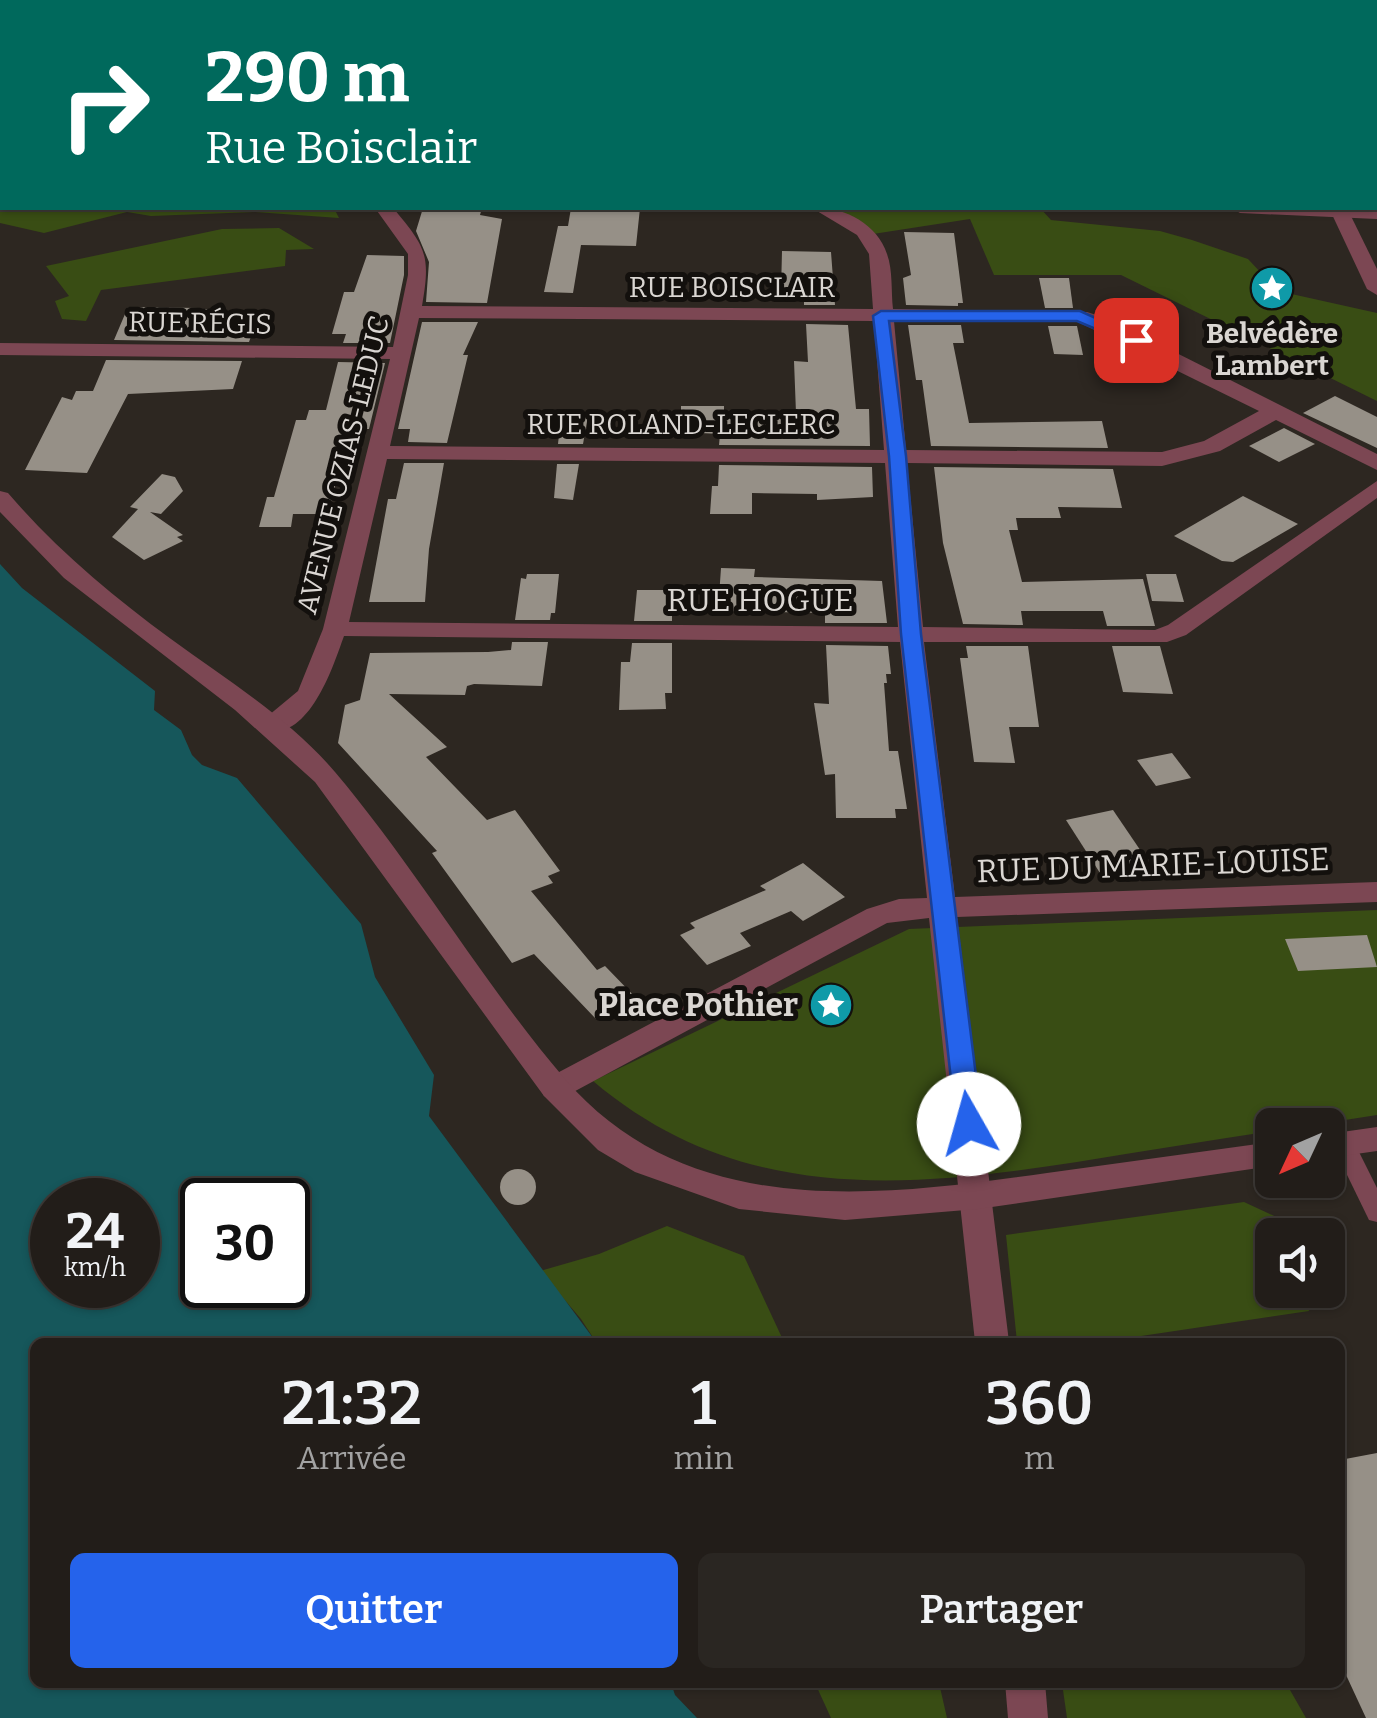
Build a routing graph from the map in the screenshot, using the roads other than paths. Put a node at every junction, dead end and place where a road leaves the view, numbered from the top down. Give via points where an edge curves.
1 (386, 210) edge
2 (824, 210) edge
3 (1340, 210) edge
4 (1377, 214) edge
5 (1377, 289) edge
6 (411, 312) junction
7 (881, 316) junction
8 (0, 350) edge
9 (399, 353) junction
10 (1274, 412) junction
11 (376, 452) junction
12 (898, 456) junction
13 (1377, 463) edge
14 (1377, 488) edge
15 (0, 498) edge
16 (335, 629) junction
17 (911, 634) junction
18 (270, 725) junction
19 (1377, 892) edge
20 (942, 908) junction
21 (555, 1088) junction
22 (1377, 1139) edge
23 (1345, 1144) edge
24 (1255, 1156) edge
25 (1345, 1160) edge
26 (978, 1196) junction
27 (1377, 1213) edge
28 (992, 1338) edge
29 (1026, 1688) edge
30 (1028, 1718) edge

1 - 6 street, AVENUE OZIAS-LEDUC via 419,248
2 - 7 street via 873,240
3 - 4 street
3 - 5 street
6 - 7 street, RUE BOISCLAIR
6 - 9 street, AVENUE OZIAS-LEDUC
7 - 10 street, RUE BOISCLAIR via 1080,316
7 - 12 street
8 - 9 street, RUE RÉGIS
9 - 11 street, AVENUE OZIAS-LEDUC
10 - 12 street, RUE ROLAND-LECLERC via 1212,446 1162,458
10 - 13 street, RUE BOISCLAIR
11 - 12 street, RUE ROLAND-LECLERC
11 - 16 street, AVENUE OZIAS-LEDUC
12 - 17 street
14 - 17 street, RUE HOGUE via 1158,637
15 - 18 street via 74,575
16 - 17 street, RUE HOGUE
16 - 18 street, AVENUE OZIAS-LEDUC via 310,694
17 - 20 street
18 - 21 street via 324,776
19 - 20 street, RUE DU MARIE-LOUISE
20 - 21 street, RUE DU MARIE-LOUISE via 877,916
20 - 26 street
21 - 26 street via 609,1141 646,1163 739,1196 845,1208
22 - 23 street
24 - 26 street
25 - 27 lane
26 - 28 street
29 - 30 street

